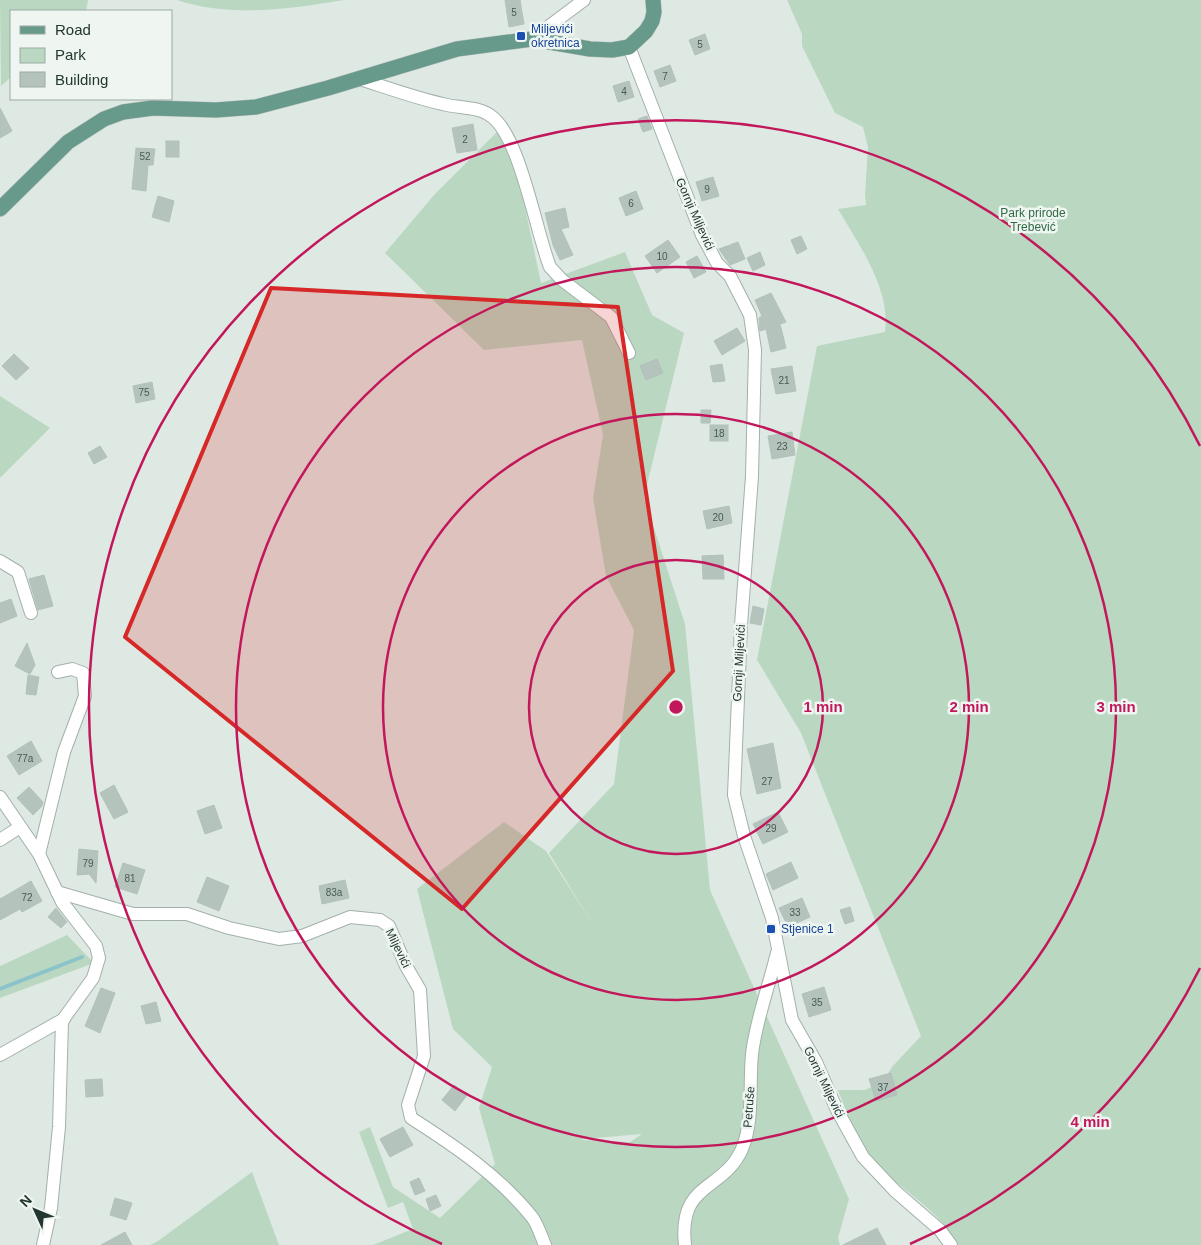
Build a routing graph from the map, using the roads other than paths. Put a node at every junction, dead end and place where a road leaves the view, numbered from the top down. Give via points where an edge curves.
1 (584, 0) edge
2 (653, 0) edge
3 (532, 39) junction
4 (629, 47) junction
5 (360, 79) junction
6 (0, 209) edge
7 (629, 353) dead end
8 (0, 561) edge
9 (31, 613) dead end
10 (58, 672) dead end
11 (0, 797) edge
12 (20, 827) junction
13 (0, 840) edge
14 (38, 854) junction
15 (57, 892) junction
16 (778, 948) junction
17 (64, 1019) junction
18 (0, 1055) edge
19 (43, 1245) edge
20 (545, 1245) edge
21 (685, 1245) edge
22 (951, 1245) edge

1 - 3 street
2 - 4 main road via 652,21
3 - 4 main road via 590,49
3 - 5 main road via 457,49
4 - 16 street, Gornji Miljevići via 702,235 717,263 730,276 750,314 754,350 752,476 741,625 734,795 744,836 772,918
5 - 6 main road via 256,107 216,110 153,108 114,116 68,142
5 - 7 street via 446,105 478,111 499,123 515,153 550,267 611,318
8 - 9 street via 18,572
10 - 14 street via 72,669 83,673 85,696 64,752
11 - 12 street
12 - 13 street
12 - 14 street
14 - 15 street
15 - 17 street via 96,946 99,958 93,978
15 - 20 street, Miljevići via 132,914 187,914 279,939 302,936 350,917 385,923 420,990 424,1056 408,1105 411,1118 460,1150 499,1182 533,1219
16 - 21 street, Petruše via 752,1052 747,1137 740,1153 725,1171 697,1192 691,1201 685,1216
16 - 22 street, Gornji Miljevići via 792,1020 863,1157 895,1191 940,1230
17 - 18 street
17 - 19 street via 60,1048 59,1127 51,1208

